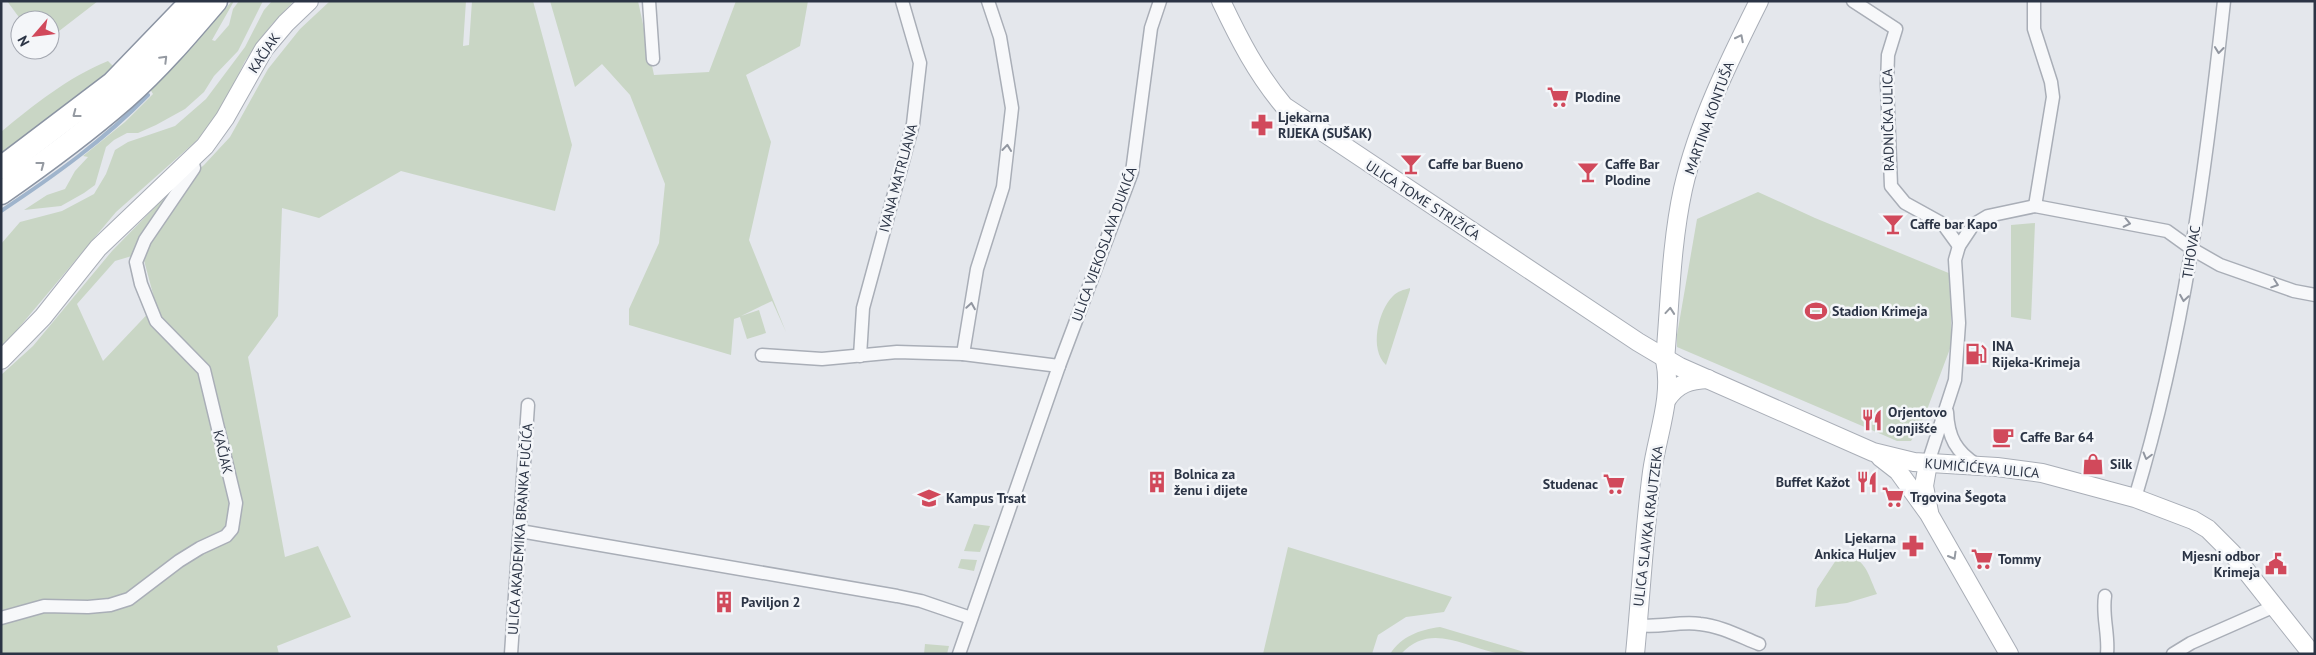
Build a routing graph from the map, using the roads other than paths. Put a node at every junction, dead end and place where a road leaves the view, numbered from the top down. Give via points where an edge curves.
1 (192, 1) edge
2 (216, 1) edge
3 (309, 1) edge
4 (649, 1) edge
5 (902, 1) edge
6 (988, 1) edge
7 (1160, 1) edge
8 (1221, 1) edge
9 (1759, 1) edge
10 (1853, 1) edge
11 (2034, 1) edge
12 (2224, 1) edge
13 (653, 59) dead end
14 (192, 160) junction
15 (1, 168) edge
16 (1, 193) edge
17 (2035, 206) junction
18 (1959, 246) junction
19 (2192, 249) junction
20 (2315, 295) edge
21 (963, 354) junction
22 (762, 355) dead end
23 (860, 356) junction
24 (1, 360) edge
25 (1665, 360) junction
26 (1059, 366) junction
27 (1708, 379) junction
28 (1667, 399) junction
29 (528, 405) dead end
30 (1947, 408) junction
31 (1873, 452) junction
32 (1928, 463) junction
33 (1977, 465) junction
34 (2135, 498) junction
35 (1929, 514) junction
36 (520, 531) junction
37 (2105, 596) dead end
38 (2275, 606) junction
39 (1, 618) edge
40 (971, 618) junction
41 (1638, 625) junction
42 (1759, 644) dead end
43 (511, 654) edge
44 (959, 654) edge
45 (1634, 654) edge
46 (2009, 654) edge
47 (2107, 654) edge
48 (2173, 654) edge
49 (2312, 654) edge

1 -> 15 highway via 113,83
16 -> 2 highway via 124,99 176,48
3 - 14 main road, KAČJAK via 264,49 225,118
4 - 13 street
5 - 23 street, IVANA MATRLJANA via 920,63 913,124 864,308
21 -> 6 street via 977,269 1003,187 1012,108 1000,37
7 - 26 street, ULICA VJEKOSLAVA DUKIĆA via 1152,28 1132,172
8 - 25 main road, ULICA TOME STRIŽIĆA via 1262,77 1284,106
25 -> 9 main road, MARTINA KONTUŠA via 1678,221 1691,158 1729,61
10 - 18 street, RADNIČKA ULICA via 1896,29 1888,55 1887,74 1891,186 1904,203 1943,224
11 - 17 street via 2034,29 2053,97
12 -> 19 street, TIHOVAC via 2209,142
14 - 24 main road, KAČJAK via 98,248 38,323
14 - 39 street, KAČJAK via 194,168 145,240 136,262 156,321 204,370 236,503 232,529 226,536 179,561 129,599 88,607 44,606
17 - 18 street via 1980,220
17 -> 19 street via 2167,231
18 - 30 street via 1955,260 1958,338 1955,380
19 -> 20 street via 2220,265 2294,291
19 -> 34 street, TIHOVAC via 2165,385
21 - 23 street via 897,352
21 - 26 street
22 - 23 street via 822,359
25 - 27 main road, KUMIČIĆEVA ULICA
25 - 28 main road, ULICA SLAVKA KRAUTZEKA
26 - 40 street, ULICA VJEKOSLAVA DUKIĆA
27 - 28 main road via 1686,382
27 - 31 main road, KUMIČIĆEVA ULICA
28 - 41 main road, ULICA SLAVKA KRAUTZEKA via 1654,457 1641,565
29 - 36 street, ULICA AKADEMIKA BRANKA FUČIĆA
30 - 32 street
30 - 33 street via 1948,427 1957,448
31 - 32 main road, KUMIČIĆEVA ULICA
31 - 35 main road via 1898,471
32 - 33 main road, KUMIČIĆEVA ULICA
32 - 35 main road via 1924,486
33 - 34 main road, KUMIČIĆEVA ULICA via 2042,473
34 - 38 main road, KUMIČIĆEVA ULICA via 2175,512 2208,529
35 -> 46 main road
36 - 40 street via 897,596
36 - 43 street, ULICA AKADEMIKA BRANKA FUČIĆA
37 - 47 street via 2103,611
38 - 48 street
38 - 49 main road, KUMIČIĆEVA ULICA
40 - 44 street, ULICA VJEKOSLAVA DUKIĆA
41 - 42 street via 1700,624
41 - 45 main road, ULICA SLAVKA KRAUTZEKA

